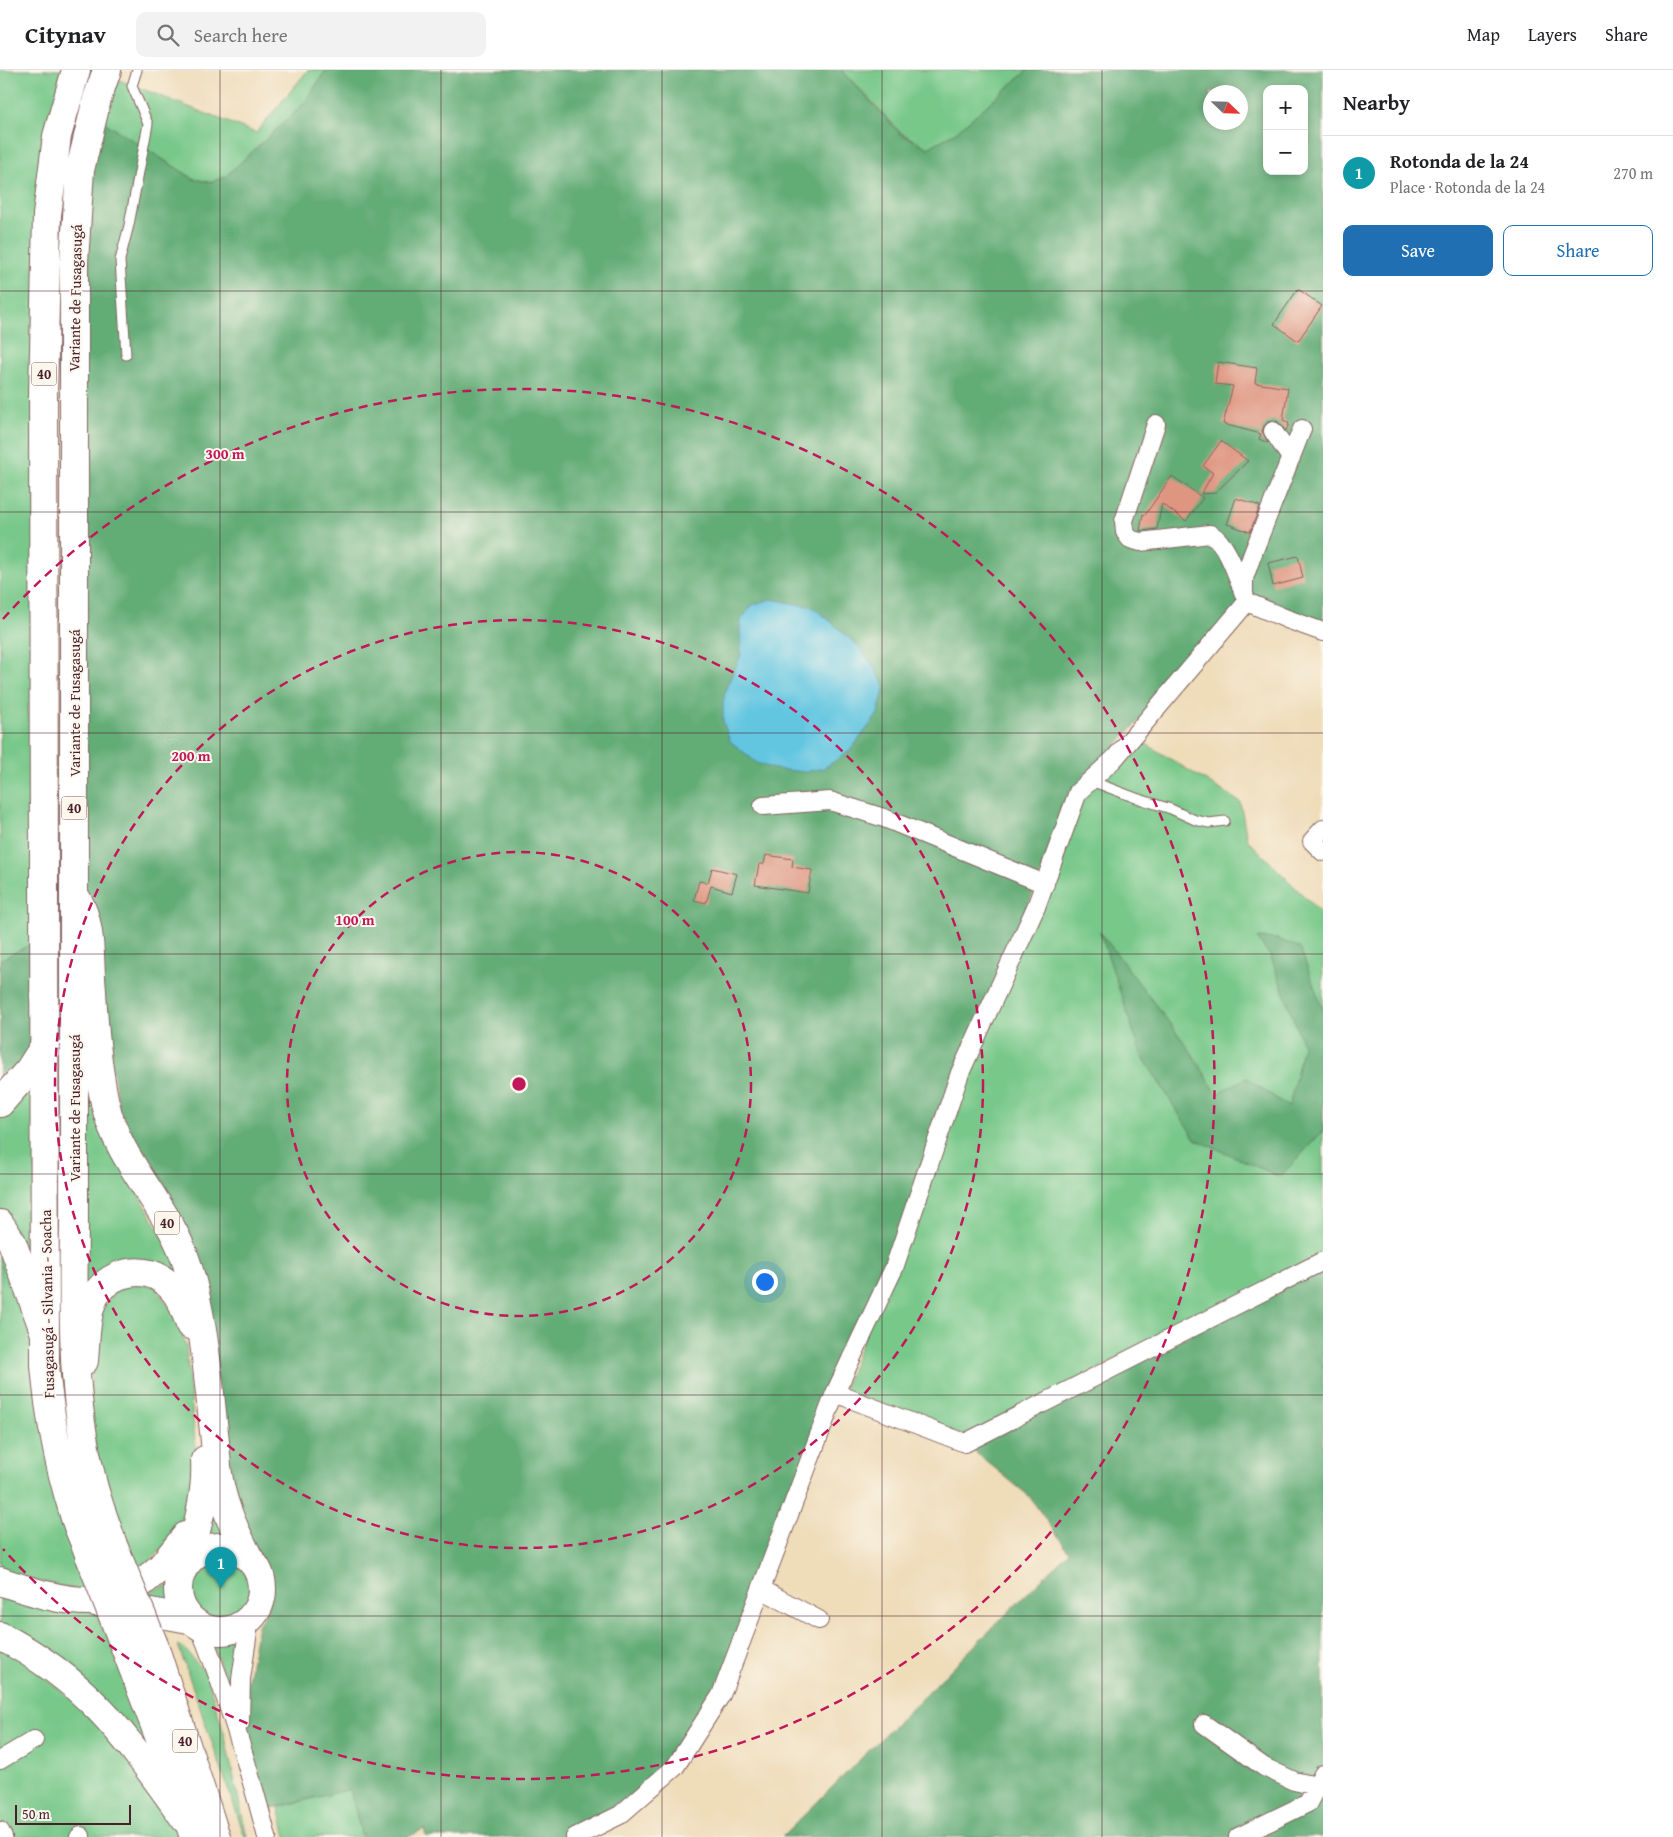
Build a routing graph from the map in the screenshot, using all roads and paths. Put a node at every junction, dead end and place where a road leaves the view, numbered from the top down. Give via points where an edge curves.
1 (76, 70) edge
2 (107, 70) edge
3 (137, 70) edge
4 (126, 355) dead end
5 (1156, 424) dead end
6 (1302, 429) dead end
7 (1273, 431) dead end
8 (1291, 458) junction
9 (1247, 602) junction
10 (1323, 632) edge
11 (1091, 780) junction
12 (763, 806) dead end
13 (1225, 821) dead end
14 (1323, 829) edge
15 (1323, 852) edge
16 (1045, 884) junction
17 (74, 894) junction
18 (45, 1044) junction
19 (0, 1103) edge
20 (0, 1224) edge
21 (1323, 1261) edge
22 (45, 1334) junction
23 (835, 1393) junction
24 (80, 1405) junction
25 (200, 1508) junction
26 (102, 1551) junction
27 (248, 1558) junction
28 (184, 1567) junction
29 (2, 1581) edge
30 (135, 1587) junction
31 (761, 1589) junction
32 (90, 1601) junction
33 (250, 1618) junction
34 (819, 1620) dead end
35 (194, 1623) junction
36 (0, 1636) edge
37 (1204, 1724) dead end
38 (34, 1740) dead end
39 (241, 1741) junction
40 (0, 1760) edge
41 (1320, 1780) edge
42 (0, 1831) edge
43 (201, 1834) edge
44 (3, 1837) edge
45 (267, 1837) edge
46 (575, 1837) edge
47 (1238, 1837) edge

1 - 18 main road, Variante de Fusagasugá / 40 via 57,136 48,215 43,395
2 - 17 main road, Variante de Fusagasugá / 40 via 80,170 74,262
3 - 4 lane via 132,86 148,124 120,260
5 - 9 street via 1128,504 1125,532 1130,539 1140,542 1210,534 1216,537 1228,556
6 - 8 street
7 - 8 street
8 - 9 street via 1244,578 1243,592
9 - 10 street
9 - 11 street via 1114,759
11 - 13 lane via 1195,820 1209,823
11 - 16 street via 1078,792
12 - 16 street via 830,801 884,818
14 - 15 street via 1312,841
16 - 23 street via 960,1073 894,1268
17 - 24 main road, Variante de Fusagasugá / 40 via 73,1308 74,1358
17 - 27 main road, 40 via 81,905 88,934 95,1038 106,1106 125,1153 171,1229 196,1292 219,1481 228,1512
18 - 19 main road via 29,1070
18 - 22 main road, Fusagasugá - Silvania - Soacha / 40
20 - 22 main road, 40 via 12,1242
21 - 23 street via 965,1443
22 - 26 main road, Fusagasugá - Silvania - Soacha / 40 via 48,1405 73,1512
23 - 31 street
24 - 25 main road, 40 via 88,1322 96,1295 106,1281 118,1274 132,1272 147,1273 169,1284 181,1301 195,1344 206,1464
24 - 26 main road, Variante de Fusagasugá / 40
25 - 28 main road, 40
25 - 30 main road via 176,1550 161,1567
26 - 30 main road, 40, bridge
26 - 43 main road, 40, bridge via 129,1658
27 - 28 main road via 234,1549 217,1547 193,1556
27 - 33 main road, 40 via 258,1571 262,1588 258,1607
28 - 30 main road
28 - 35 main road, 40 via 178,1587 179,1600
29 - 32 main road via 54,1598
30 - 32 main road
30 - 43 main road, 40, bridge via 154,1645
31 - 34 street
31 - 46 street via 722,1695 675,1767 620,1814
32 - 35 main road
33 - 35 main road via 237,1628 226,1631 214,1631
33 - 39 street via 241,1680
35 - 39 street via 215,1666
36 - 43 main road via 55,1669 93,1702 134,1748
37 - 41 street via 1264,1767 1294,1781
38 - 40 street
39 - 45 street
41 - 47 street via 1308,1803
42 - 44 street

